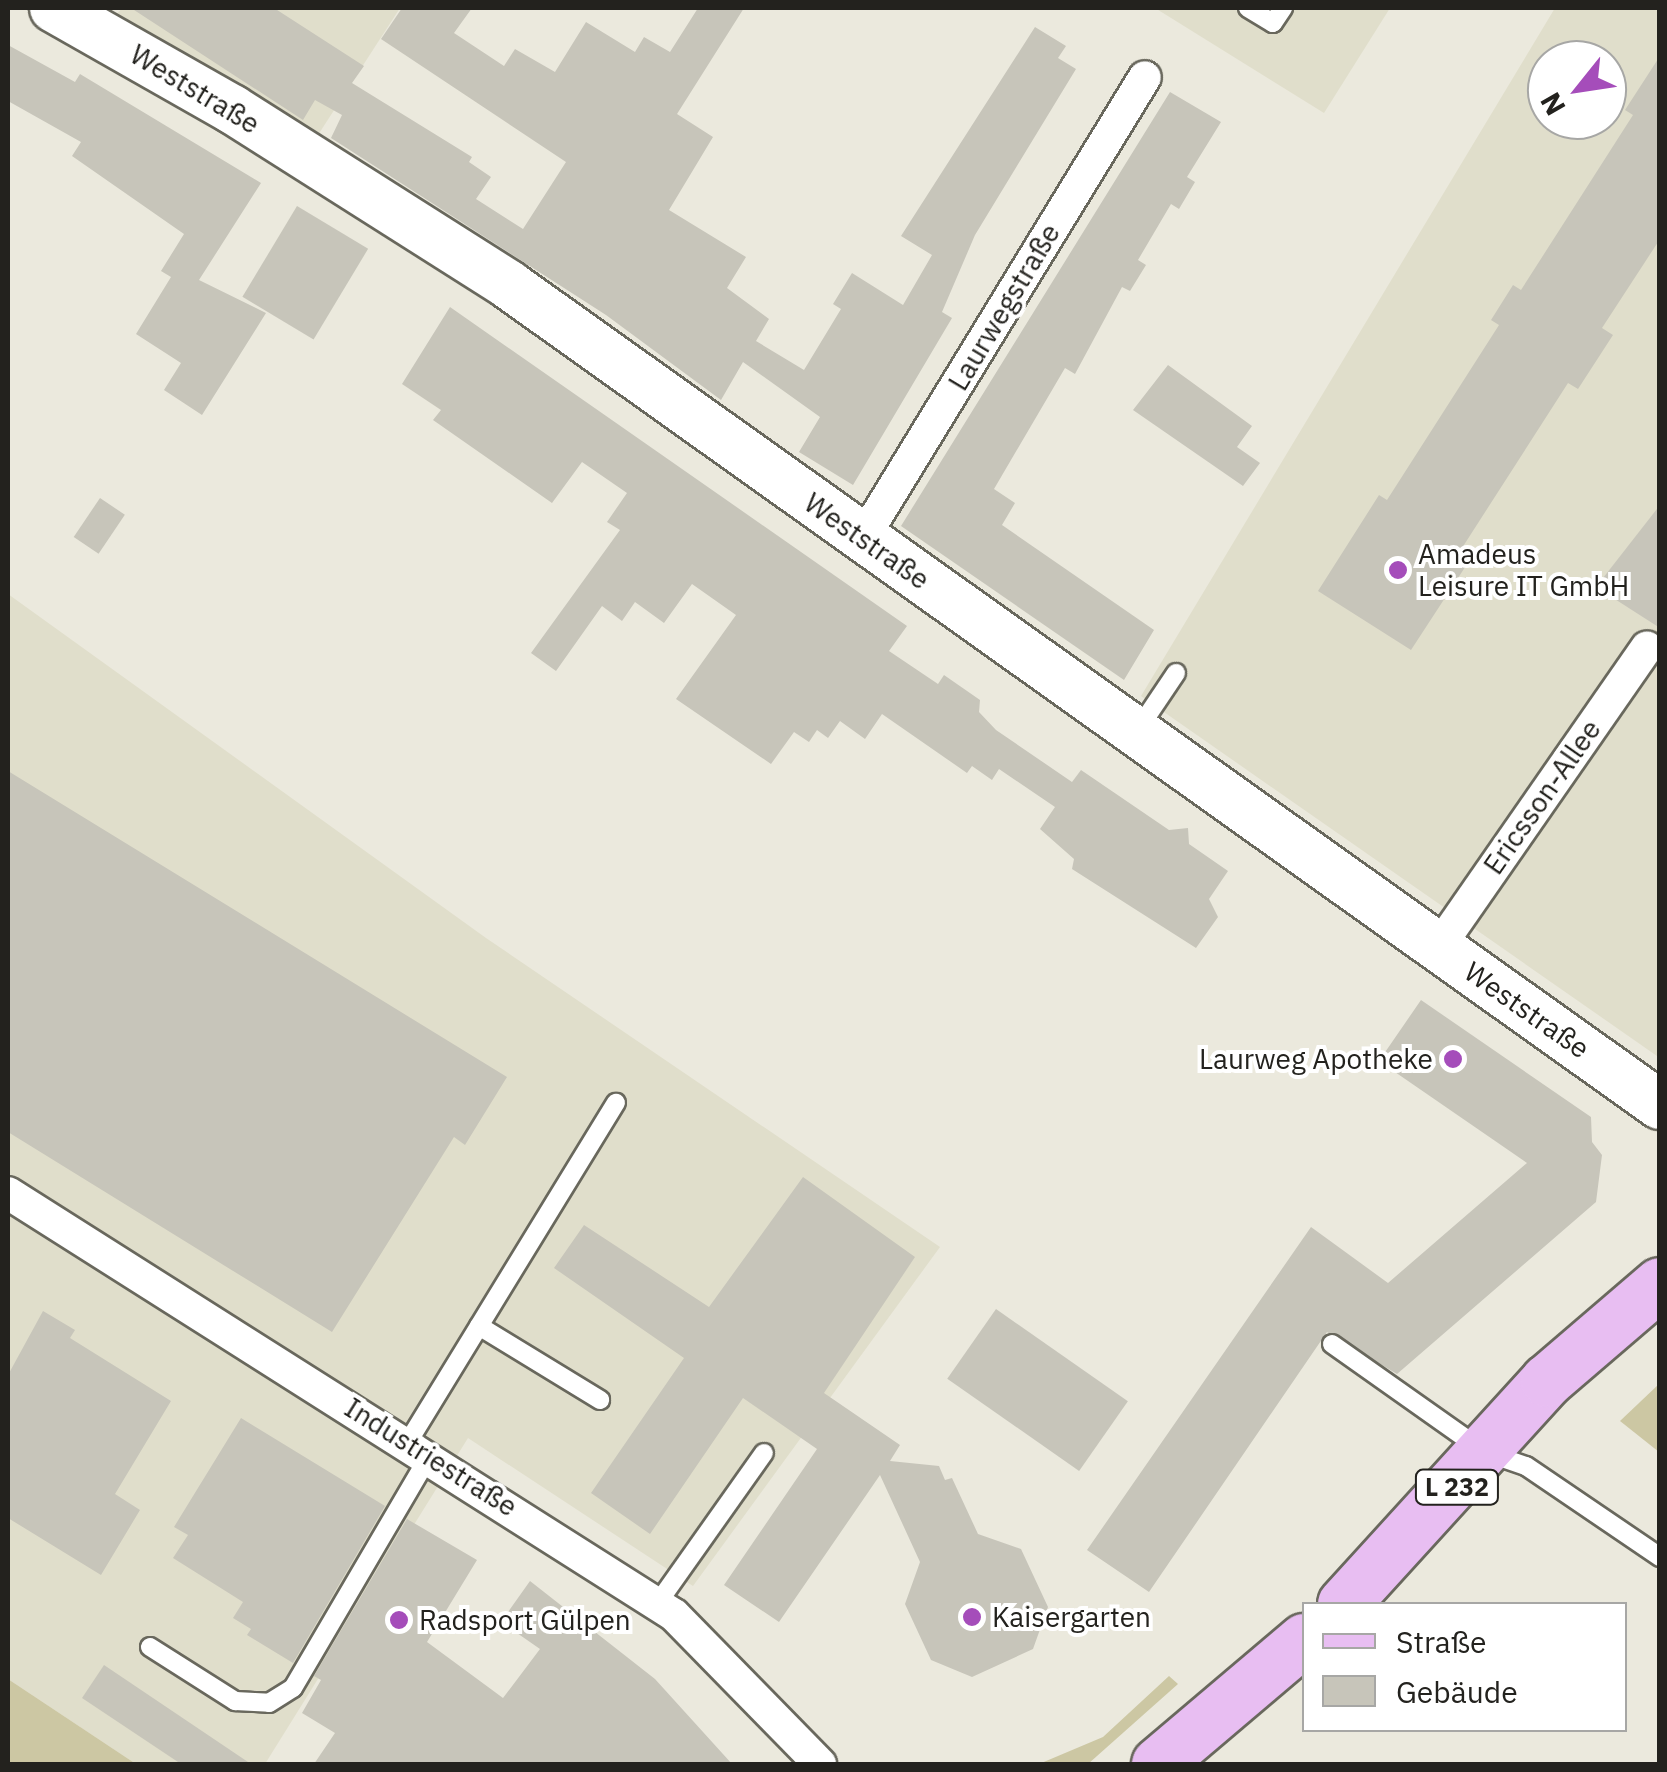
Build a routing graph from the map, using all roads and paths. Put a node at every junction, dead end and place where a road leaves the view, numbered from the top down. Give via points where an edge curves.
1 (54, 8) edge
2 (1248, 8) edge
3 (1284, 8) edge
4 (1145, 77) dead end
5 (862, 538) junction
6 (1647, 648) dead end
7 (1176, 673) dead end
8 (1136, 732) junction
9 (1438, 948) junction
10 (616, 1102) dead end
11 (1660, 1106) edge
12 (8, 1193) edge
13 (1660, 1284) edge
14 (479, 1326) junction
15 (1332, 1344) dead end
16 (600, 1400) dead end
17 (418, 1449) junction
18 (1486, 1452) junction
19 (764, 1453) dead end
20 (1660, 1557) edge
21 (1346, 1602) edge
22 (656, 1604) junction
23 (1302, 1642) edge
24 (150, 1647) dead end
25 (1173, 1760) edge
26 (820, 1764) edge

1 - 5 main road, Weststraße via 232,109 509,285
2 - 3 lane via 1273,23
4 - 5 street, Laurwegstraße
5 - 8 main road, Weststraße
6 - 9 street, Ericsson-Allee
7 - 8 lane
8 - 9 main road, Weststraße
9 - 11 main road, Weststraße
10 - 14 lane
12 - 17 street, Industriestraße
13 - 18 main road, L 232 via 1548,1380
14 - 16 lane
14 - 17 lane
15 - 18 lane
17 - 22 street, Industriestraße
17 - 24 lane via 293,1688 268,1703 235,1701
18 - 20 lane via 1526,1466
18 - 21 main road, L 232
19 - 22 lane
22 - 26 street, Industriestraße
23 - 25 main road

